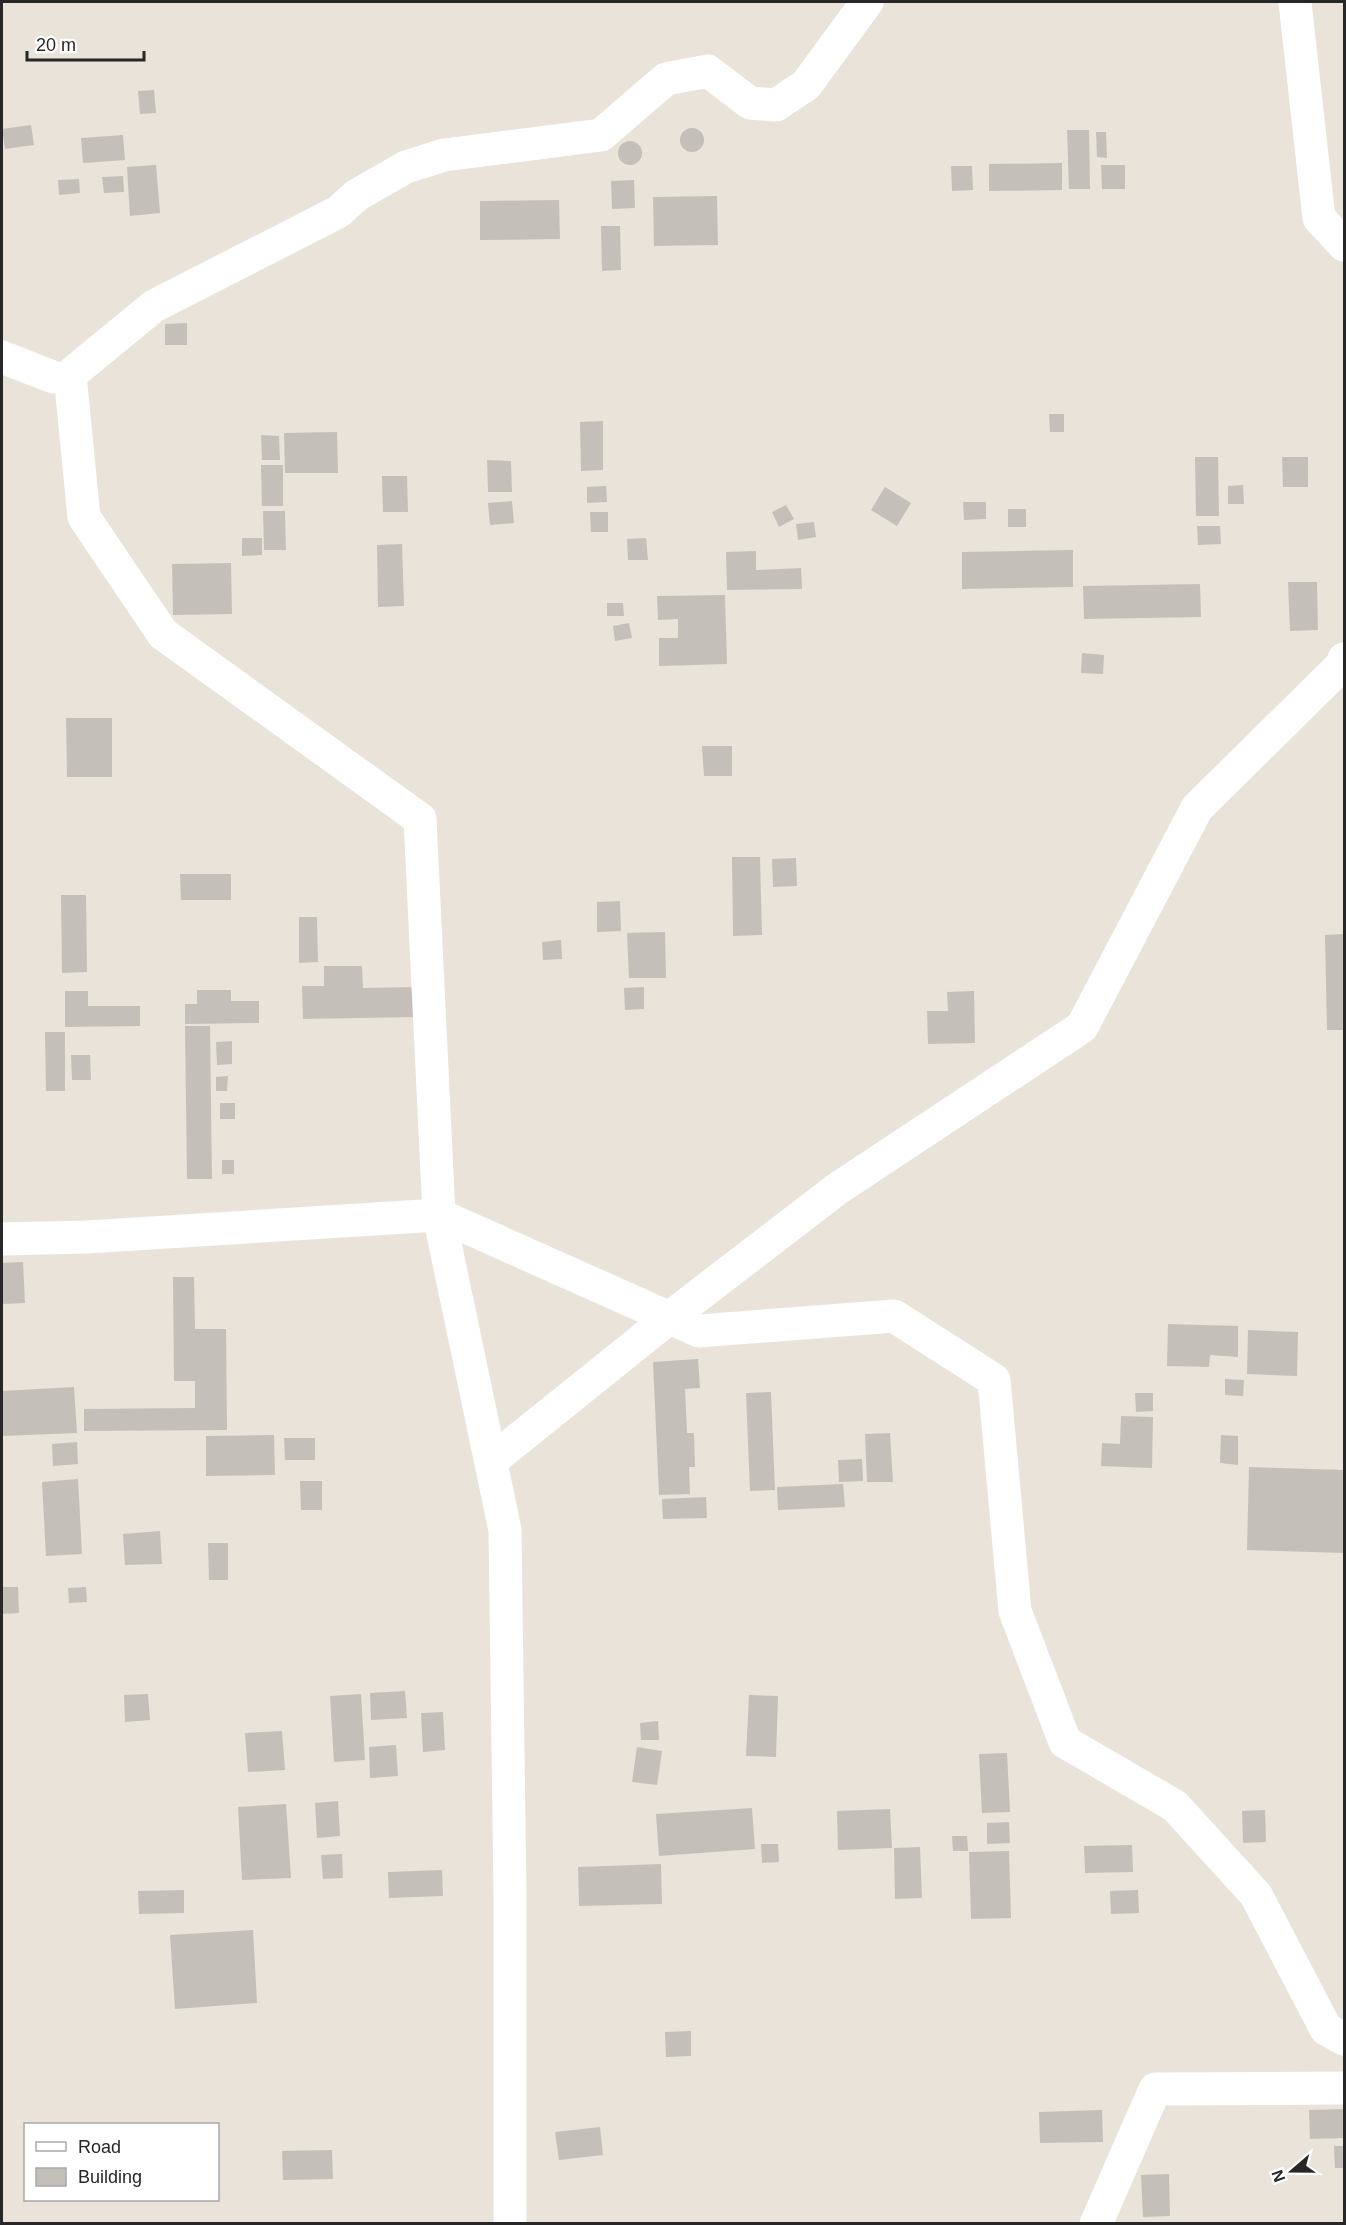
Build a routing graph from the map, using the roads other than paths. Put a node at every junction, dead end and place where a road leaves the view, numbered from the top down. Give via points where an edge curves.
1 (867, 2) edge
2 (1295, 2) edge
3 (1344, 245) edge
4 (2, 357) edge
5 (53, 377) dead end
6 (1344, 659) edge
7 (439, 1215) junction
8 (2, 1239) edge
9 (669, 1318) junction
10 (491, 1461) junction
11 (1344, 2039) edge
12 (1344, 2088) edge
13 (510, 2223) edge
14 (1096, 2223) edge

1 - 7 street via 807,85 776,105 750,103 708,71 666,79 601,135 444,155 406,167 357,195 338,212 154,306 70,375 84,517 163,634 420,819
2 - 3 street via 1319,218
4 - 5 street
6 - 9 street via 1197,808 1082,1027 837,1189
7 - 8 street
7 - 9 street
7 - 10 street
9 - 10 street
9 - 11 street via 699,1330 894,1316 994,1380 1015,1611 1065,1742 1175,1806 1256,1895 1326,2029
10 - 13 street via 505,1530
12 - 14 street via 1155,2089

